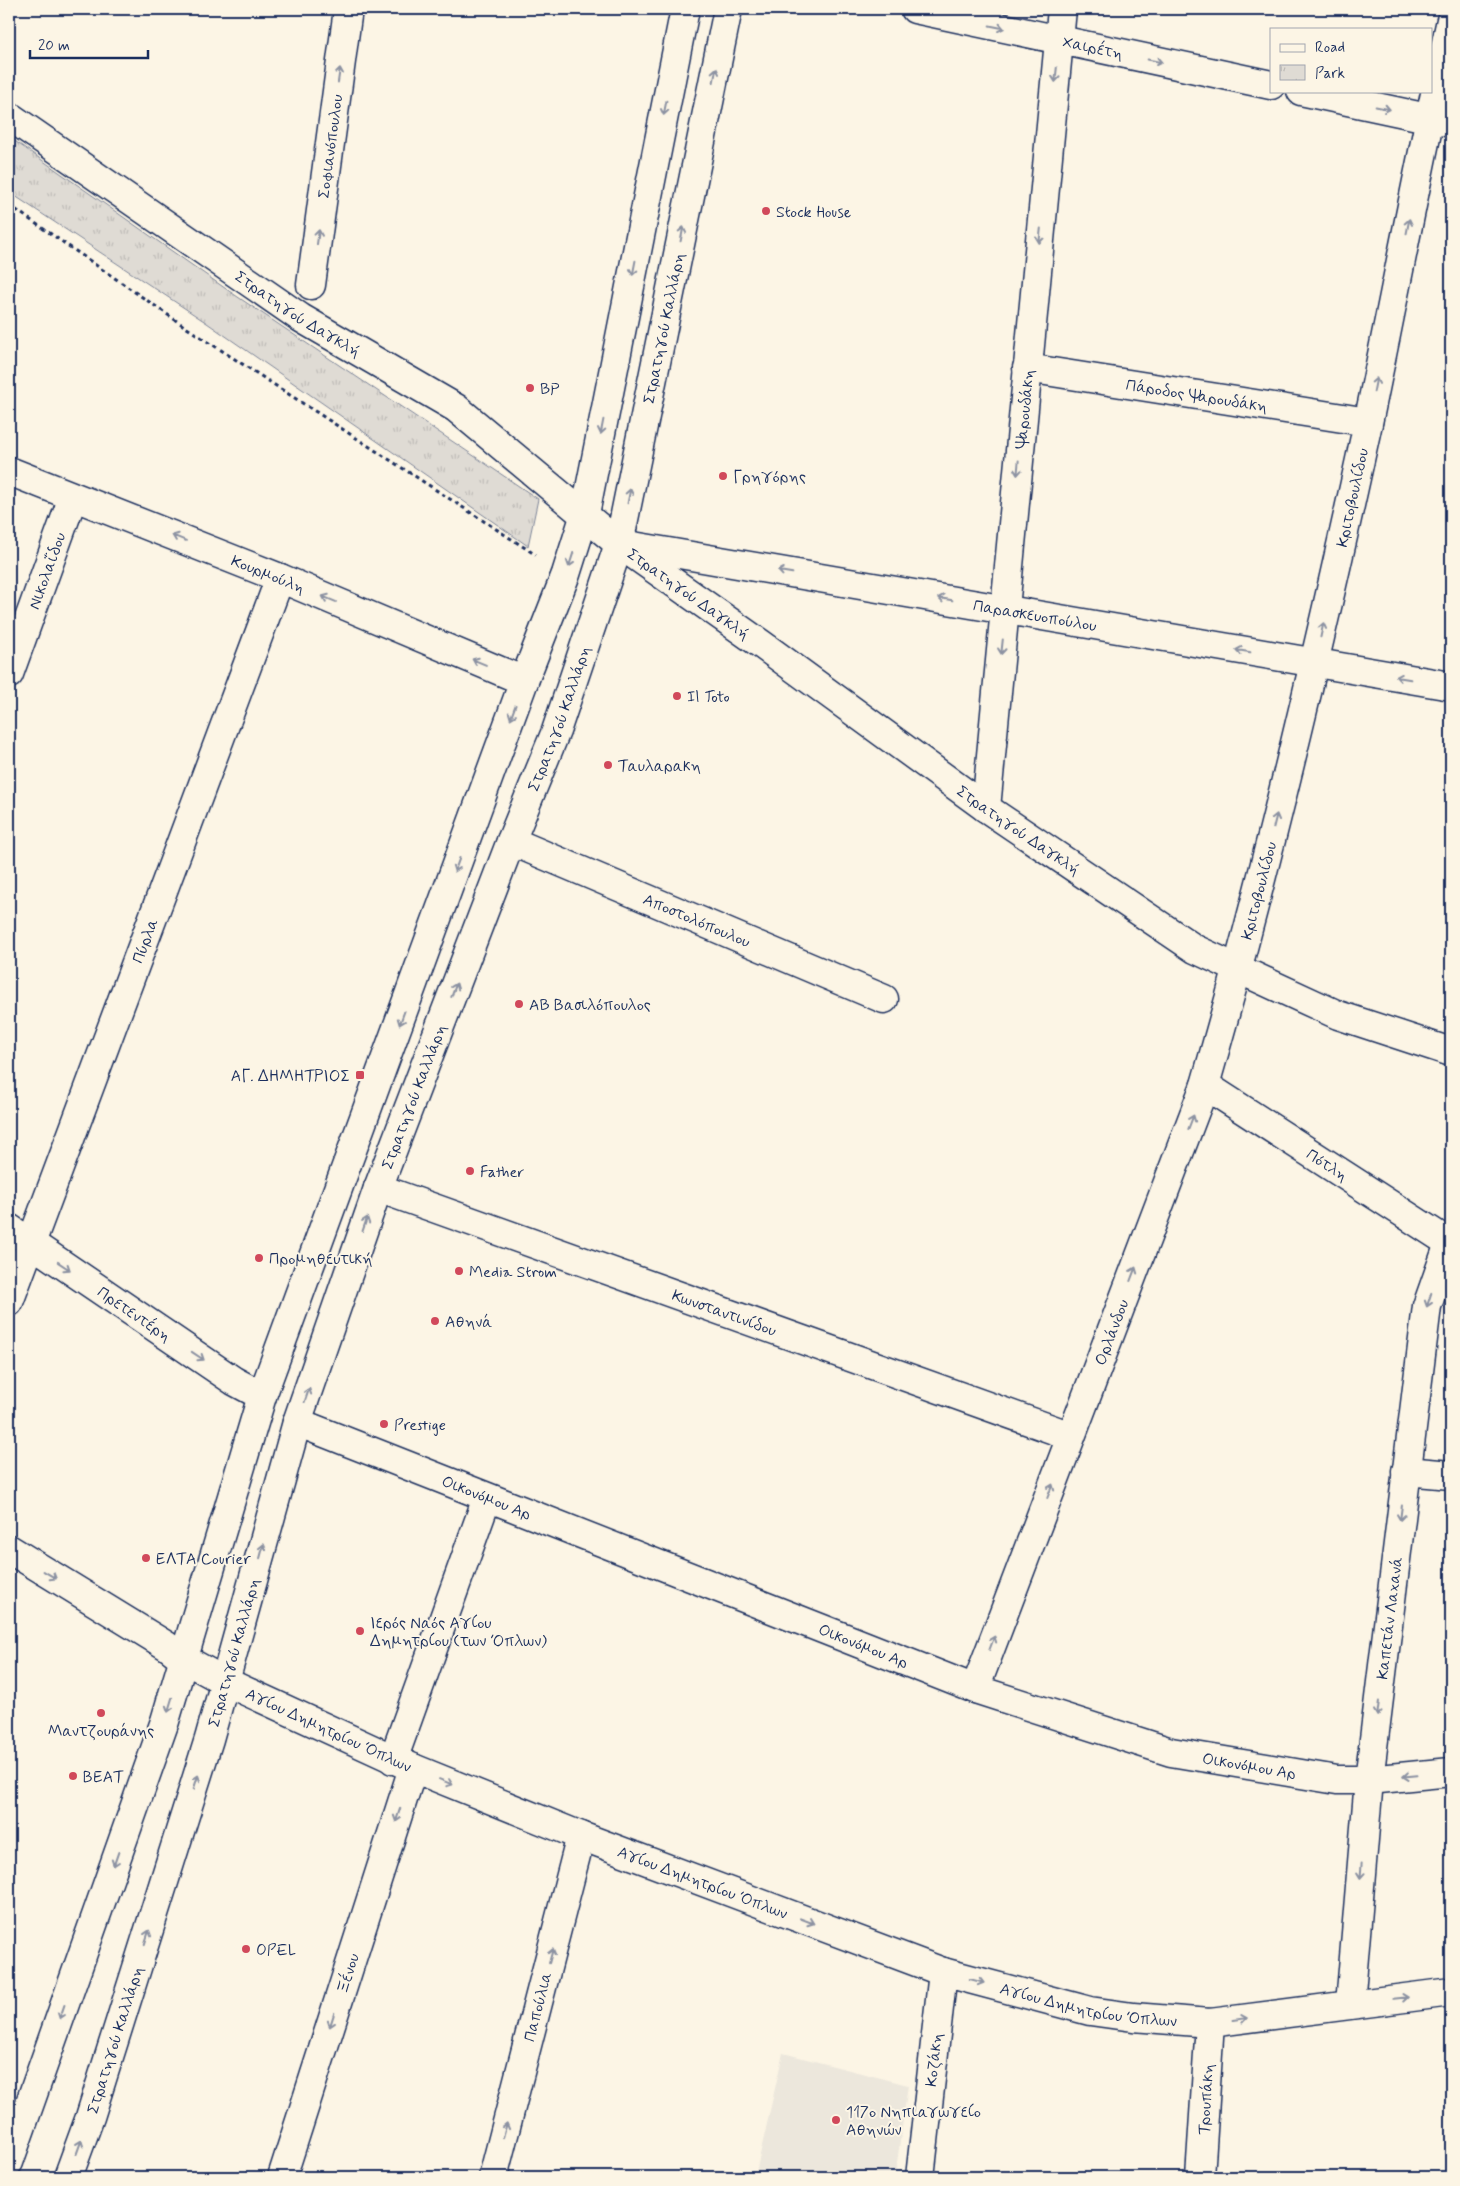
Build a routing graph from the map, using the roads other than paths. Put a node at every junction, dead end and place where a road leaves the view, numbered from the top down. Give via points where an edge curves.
1 (348, 9) edge
2 (685, 9) edge
3 (728, 9) edge
4 (915, 9) edge
5 (1062, 9) edge
6 (1451, 20) edge
7 (1059, 40) junction
8 (1270, 85) edge
9 (1306, 92) edge
10 (9, 116) edge
11 (1440, 121) edge
12 (311, 285) dead end
13 (1027, 368) junction
14 (1368, 422) junction
15 (9, 471) edge
16 (74, 496) junction
17 (585, 514) junction
18 (620, 544) junction
19 (280, 578) junction
20 (1006, 610) junction
21 (1315, 663) junction
22 (9, 674) edge
23 (524, 681) junction
24 (1451, 686) edge
25 (986, 808) junction
26 (511, 841) junction
27 (1238, 970) junction
28 (884, 999) dead end
29 (1451, 1052) edge
30 (1205, 1085) junction
31 (378, 1188) junction
32 (9, 1228) edge
33 (1451, 1241) edge
34 (32, 1244) junction
35 (9, 1302) edge
36 (262, 1396) junction
37 (297, 1422) junction
38 (1071, 1436) junction
39 (1406, 1471) junction
40 (1451, 1475) edge
41 (487, 1498) junction
42 (9, 1549) edge
43 (184, 1658) junction
44 (226, 1682) junction
45 (975, 1689) junction
46 (403, 1764) junction
47 (1451, 1772) edge
48 (1369, 1780) junction
49 (582, 1836) junction
50 (943, 1972) junction
51 (1451, 1992) edge
52 (1350, 2004) junction
53 (1210, 2022) junction
54 (9, 2162) edge
55 (68, 2177) edge
56 (282, 2177) edge
57 (493, 2177) edge
58 (920, 2177) edge
59 (1200, 2177) edge

12 -> 1 street, Σοφιανόπουλου
2 -> 17 street
18 -> 3 street, Στρατηγού Καλλάρη
4 -> 7 street, Χαιρέτη
5 - 7 street, Ψαρουδάκη
6 - 11 street, Κριτοβουλίδου
7 -> 8 street, Χαιρέτη
7 -> 13 street, Ψαρουδάκη
9 -> 11 street
10 - 17 street, Στρατηγού Δαγκλή via 301,318 456,408
14 -> 11 street, Κριτοβουλίδου
13 - 14 street, Πάροδος Ψαρουδάκη
13 -> 20 street, Ψαρουδάκη
21 -> 14 street, Κριτοβουλίδου
15 - 16 street, Κουρμούλη
19 -> 16 street, Κουρμούλη
16 - 22 street, Νικολαΐδου
17 - 18 street, Στρατηγού Δαγκλή
17 -> 23 street via 566,574
20 -> 18 street, Παρασκευοπούλου
18 - 25 street, Στρατηγού Δαγκλή
18 - 26 street, Στρατηγού Καλλάρη via 556,731
23 -> 19 street, Κουρμούλη
19 - 34 street, Πύρλα
21 -> 20 street, Παρασκευοπούλου
20 -> 25 street, Ψαρουδάκη
24 -> 21 street, Παρασκευοπούλου
27 -> 21 street, Κριτοβουλίδου
23 -> 36 street
25 - 27 street, Στρατηγού Δαγκλή via 1195,949
26 - 28 street, Αποστολόπουλου
31 -> 26 street, Στρατηγού Καλλάρη
27 - 29 street, Στρατηγού Δαγκλή via 1338,1015
27 - 30 street, Ορλάνδου
30 - 33 street, Πότλη
38 -> 30 street, Ορλάνδου
37 -> 31 street, Στρατηγού Καλλάρη
31 - 38 street, Κωνσταντινίδου
32 - 34 street, Πρετεντέρη
33 -> 39 street, Καπετάν Λαχανά via 1427,1306
34 - 35 street, Πύρλα
34 -> 36 street, Πρετεντέρη
36 - 43 street
37 - 41 street, Οικονόμου Αρ
44 -> 37 street, Στρατηγού Καλλάρη
45 -> 38 street, Ορλάνδου
39 - 40 street
39 -> 48 street, Καπετάν Λαχανά
41 - 45 street, Οικονόμου Αρ
41 - 46 street, Ξένου
42 -> 43 street, Αγίου Δημητρίου Όπλων
43 - 44 street, Αγίου Δημητρίου Όπλων
43 -> 54 street via 165,1721
44 - 46 street, Αγίου Δημητρίου Όπλων
55 -> 44 street, Στρατηγού Καλλάρη via 90,2117
45 - 48 street, Οικονόμου Αρ via 1171,1752 1338,1780
46 -> 49 street, Αγίου Δημητρίου Όπλων
46 -> 56 street, Ξένου
47 -> 48 street, Οικονόμου Αρ
48 -> 52 street, Καπετάν Λαχανά
49 -> 50 street, Αγίου Δημητρίου Όπλων
57 -> 49 street, Παπούλια
50 -> 53 street, Αγίου Δημητρίου Όπλων via 1090,2011
50 - 58 street, Κοζάκη
52 -> 51 street, Αγίου Δημητρίου Όπλων
53 -> 52 street, Αγίου Δημητρίου Όπλων
53 - 59 street, Τρουπάκη

